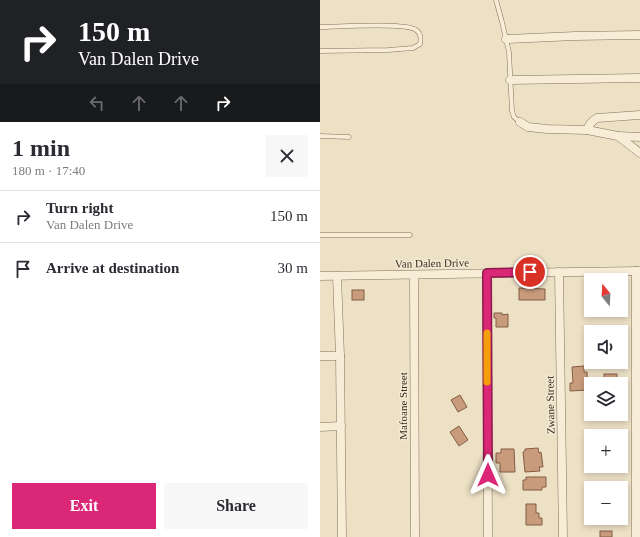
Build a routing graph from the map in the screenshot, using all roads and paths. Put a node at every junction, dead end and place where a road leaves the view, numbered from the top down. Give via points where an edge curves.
1 (496, 0) edge
2 (320, 27) edge
3 (640, 35) edge
4 (506, 39) junction
5 (320, 50) edge
6 (640, 78) edge
7 (510, 80) junction
8 (640, 115) edge
9 (520, 122) joint
10 (587, 130) junction
11 (320, 136) edge
12 (618, 136) junction
13 (349, 137) dead end
14 (640, 137) edge
15 (640, 153) edge
16 (320, 235) edge
17 (410, 235) dead end
18 (638, 271) edge
19 (559, 272) junction
20 (487, 273) junction
21 (414, 275) junction
22 (320, 276) edge
23 (337, 276) junction
24 (320, 356) edge
25 (340, 356) junction
26 (341, 426) junction
27 (320, 427) edge
28 (342, 537) edge
29 (415, 537) edge
30 (488, 537) edge
31 (563, 537) edge
32 (636, 537) edge

1 - 4 lane
2 - 5 lane via 400,26 415,29 421,39 420,44 413,48
3 - 4 street
4 - 7 lane
6 - 7 street
7 - 9 lane via 512,111
8 - 10 street via 597,118 589,124
9 - 10 street via 534,128
10 - 12 street
11 - 13 lane
12 - 14 street
12 - 15 street
16 - 17 lane
18 - 19 street, Van Dalen Drive
18 - 32 street
19 - 20 street, Van Dalen Drive
19 - 31 street, Zwane Street
20 - 21 street, Van Dalen Drive
20 - 30 street
21 - 23 street, Van Dalen Drive
21 - 29 street, Mafoane Street
22 - 23 street, Van Dalen Drive
23 - 25 street
24 - 25 street
25 - 26 street
26 - 27 street
26 - 28 street

